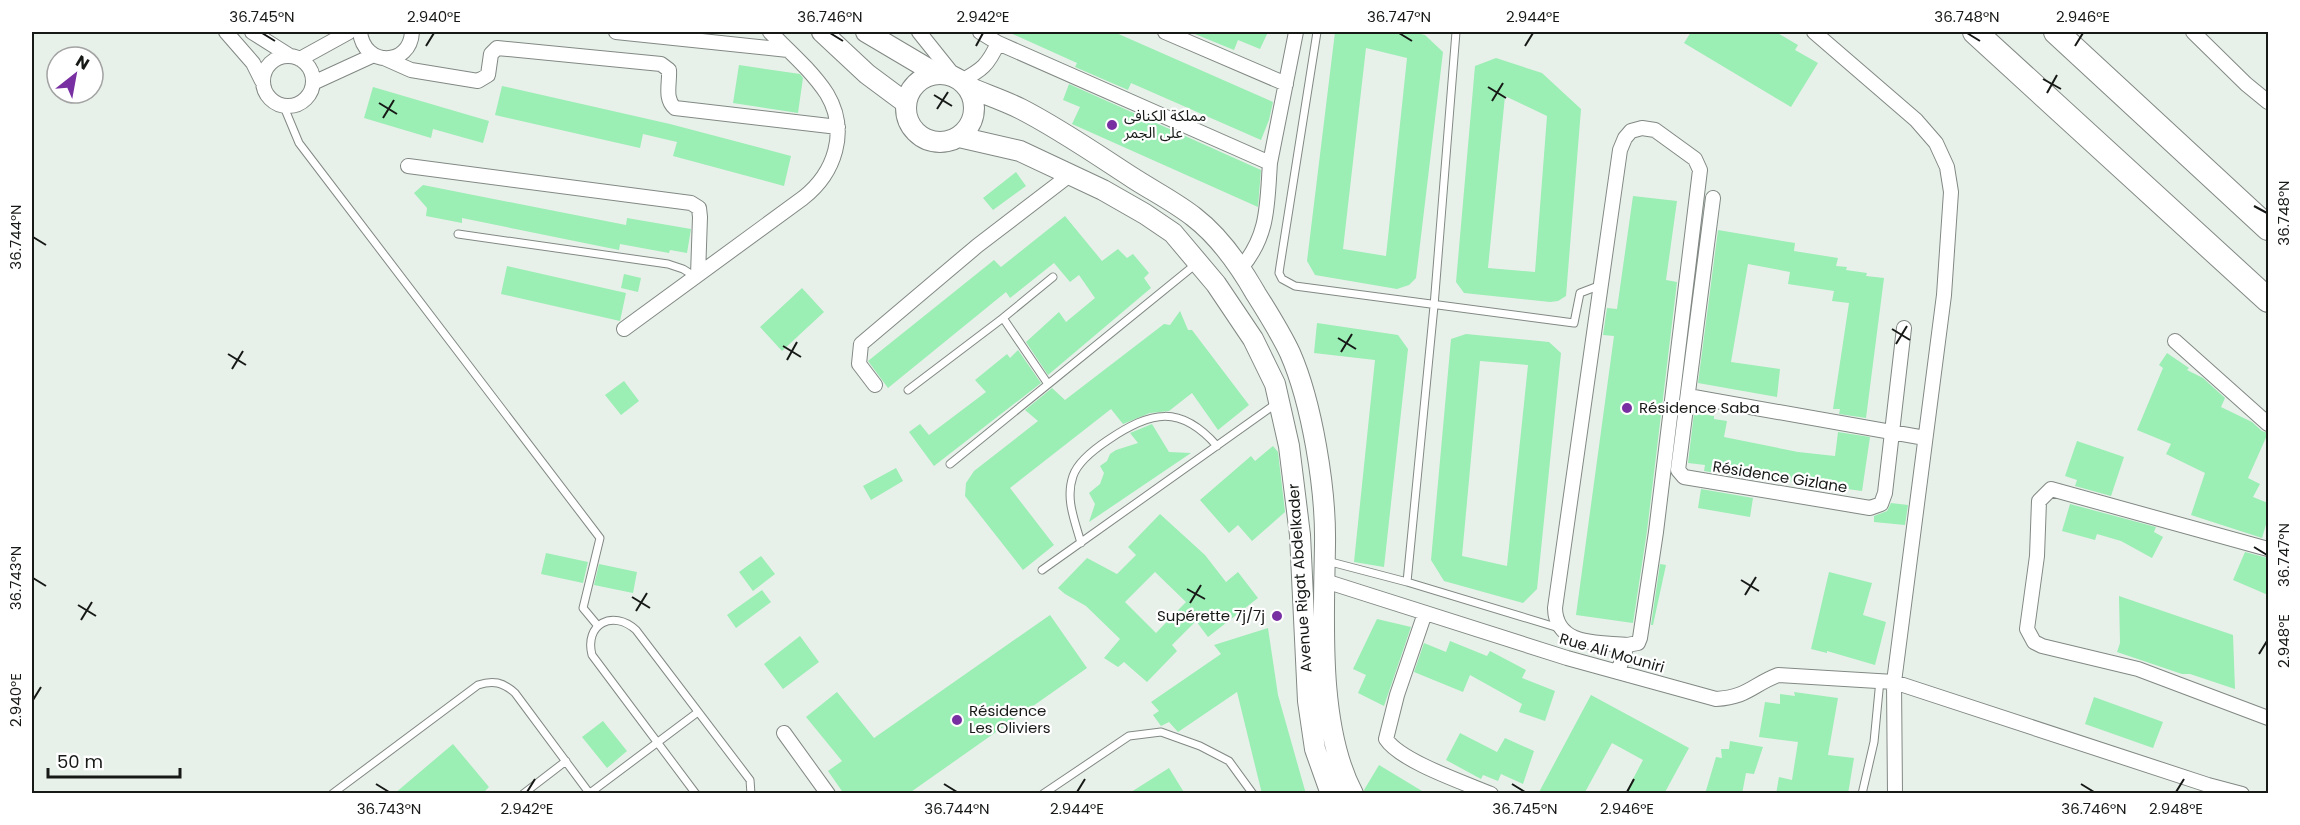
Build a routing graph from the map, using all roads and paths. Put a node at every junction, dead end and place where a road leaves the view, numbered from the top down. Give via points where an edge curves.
1 (226, 32) edge
2 (252, 32) edge
3 (349, 32) edge
4 (360, 32) edge
5 (412, 32) edge
6 (616, 32) edge
7 (770, 32) edge
8 (822, 32) edge
9 (866, 32) edge
10 (919, 32) edge
11 (980, 32) edge
12 (1165, 32) edge
13 (1296, 32) edge
14 (1317, 32) edge
15 (1456, 32) edge
16 (1814, 32) edge
17 (1975, 32) edge
18 (2056, 32) edge
19 (2193, 32) edge
20 (998, 43) junction
21 (788, 50) junction
22 (295, 57) junction
23 (379, 57) junction
24 (955, 80) junction
25 (262, 81) junction
26 (313, 83) junction
27 (1286, 84) junction
28 (2268, 102) edge
29 (906, 103) junction
30 (284, 106) junction
31 (838, 127) junction
32 (959, 137) junction
33 (1270, 163) junction
34 (408, 166) dead end
35 (1071, 174) junction
36 (1713, 198) dead end
37 (2268, 228) edge
38 (458, 234) dead end
39 (1198, 262) junction
40 (1241, 268) junction
41 (697, 276) junction
42 (1053, 277) dead end
43 (1601, 285) junction
44 (2268, 300) edge
45 (1434, 306) junction
46 (1003, 318) junction
47 (1904, 328) dead end
48 (624, 329) dead end
49 (2175, 341) dead end
50 (1048, 384) junction
51 (875, 385) dead end
52 (908, 390) dead end
53 (1688, 396) junction
54 (1279, 402) junction
55 (2268, 424) edge
56 (1891, 432) junction
57 (1925, 438) junction
58 (1217, 446) junction
59 (950, 464) dead end
60 (1081, 543) junction
61 (2268, 549) edge
62 (1325, 560) junction
63 (1042, 570) dead end
64 (1325, 581) junction
65 (1407, 582) junction
66 (1425, 613) junction
67 (598, 626) junction
68 (1560, 628) junction
69 (1627, 645) junction
70 (1618, 672) junction
71 (1887, 681) junction
72 (698, 712) junction
73 (2268, 718) edge
74 (784, 733) dead end
75 (658, 743) junction
76 (566, 761) junction
77 (590, 793) edge
78 (332, 794) edge
79 (523, 794) edge
80 (696, 794) edge
81 (751, 794) edge
82 (828, 794) edge
83 (1043, 794) edge
84 (1253, 794) edge
85 (1331, 794) edge
86 (1353, 794) edge
87 (1491, 794) edge
88 (1862, 794) edge
89 (1895, 794) edge
90 (2242, 794) edge

1 - 25 street via 254,63
2 - 22 street
3 - 22 street
4 - 23 street via 363,45
5 - 23 street via 410,42 400,54
6 - 21 street
7 - 21 street
8 - 29 street via 867,74
9 - 24 street
10 - 24 street
11 - 20 street
12 - 27 street
13 - 27 street
14 - 45 lane via 1280,266 1282,279 1295,286
15 - 45 lane
16 - 57 street via 1916,120 1936,143 1947,167 1951,218
17 - 44 highway
18 - 37 highway
19 - 28 street
20 - 24 street via 989,63
20 - 33 street
21 - 31 street via 827,95
22 - 25 street via 270,62
22 - 26 street via 310,69
23 - 26 street
23 - 31 street via 411,70 478,81 488,75 491,54 497,48 661,64 669,70 668,98 675,108
24 - 29 street via 920,80
24 - 32 street via 974,101 973,117
24 - 40 street via 1020,109 1173,202 1195,217
25 - 30 street via 270,99
26 - 30 street via 301,104
27 - 33 street
29 - 32 street via 909,123 922,137 940,142
30 - 67 lane via 299,143 600,538 583,608
31 - 41 street via 833,162 821,183
32 - 35 street, Avenue Rigat Abdelkader via 1020,151
33 - 40 street via 1266,220 1261,238
34 - 41 street via 691,203 699,208 700,217
35 - 39 street, Avenue Rigat Abdelkader via 1173,233
35 - 51 street via 968,253 861,344 859,364
36 - 53 street, Résidence Gizlane
38 - 41 lane via 668,264
39 - 50 lane
39 - 54 street, Avenue Rigat Abdelkader via 1253,339 1275,384
40 - 62 street via 1290,355 1307,404 1321,482
41 - 48 street
42 - 46 lane
43 - 45 lane via 1580,293 1574,323
43 - 68 street via 1555,608
43 - 69 street via 1620,150 1631,130 1655,130 1695,159 1700,170 1640,638 1638,643
45 - 65 lane
46 - 50 lane
46 - 52 lane
47 - 56 street, Résidence Gizlane
49 - 55 street
50 - 59 lane
53 - 56 street
53 - 56 street, Résidence Gizlane via 1678,470 1689,479 1876,507 1885,493
54 - 58 lane
54 - 85 street, Avenue Rigat Abdelkader via 1289,446 1300,535 1308,701 1315,749
56 - 57 street
57 - 71 street
58 - 60 lane
58 - 60 lane via 1184,419 1159,416 1129,426 1094,449 1073,473 1068,496
60 - 63 lane
61 - 73 street via 2051,489 2039,501 2037,556 2027,629 2034,642 2042,646 2138,669
62 - 64 street
62 - 65 lane
64 - 66 street, Rue Ali Mouniri
64 - 86 street via 1329,705 1336,752
65 - 68 lane
66 - 70 street, Rue Ali Mouniri
66 - 87 street via 1386,739 1405,756
67 - 72 lane via 607,620 628,623
67 - 75 lane via 591,634 592,655
68 - 69 street via 1577,640
69 - 70 street
70 - 71 street, Rue Ali Mouniri via 1716,699 1748,693 1778,675
71 - 88 lane
71 - 89 street
71 - 90 street, Rue Ali Mouniri
72 - 75 lane
72 - 81 lane via 750,780
74 - 82 street
75 - 77 lane
75 - 80 lane
76 - 77 lane
76 - 78 lane via 515,693 507,686 488,681
76 - 79 lane
83 - 84 lane via 1129,736 1161,732 1228,761

